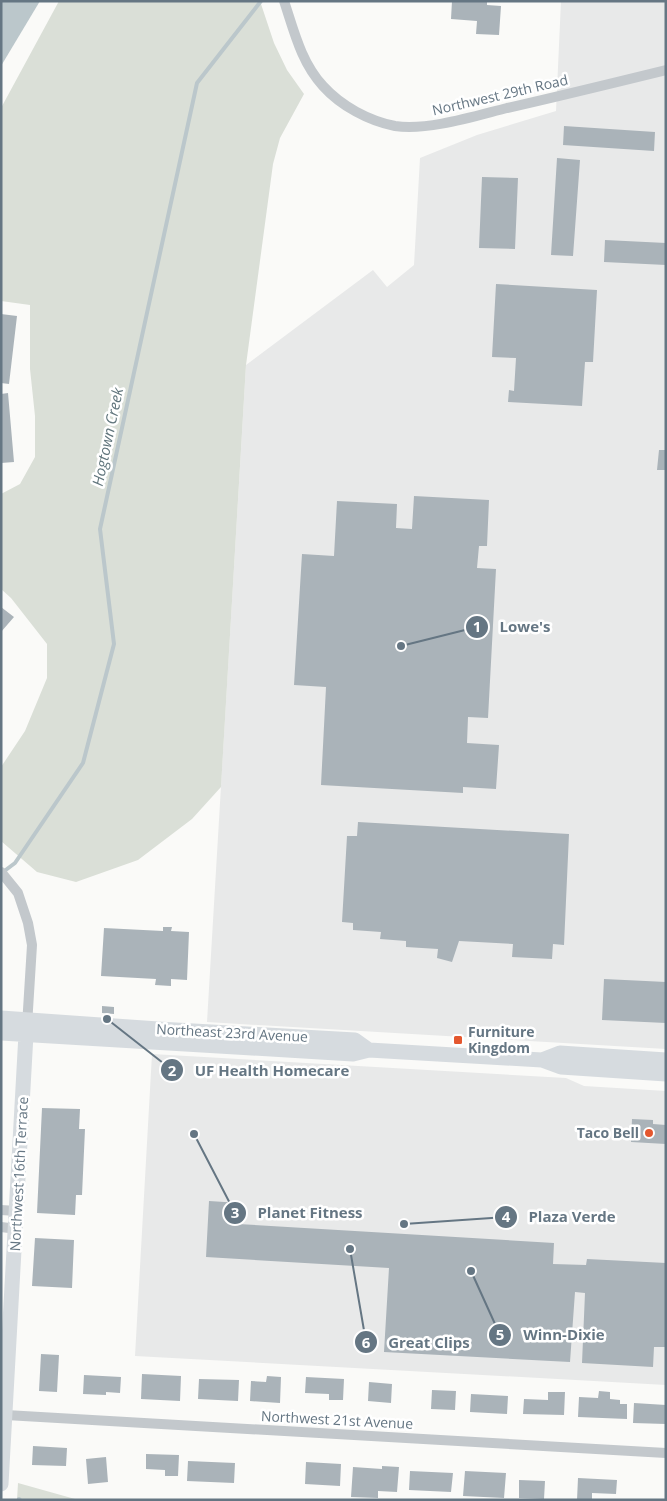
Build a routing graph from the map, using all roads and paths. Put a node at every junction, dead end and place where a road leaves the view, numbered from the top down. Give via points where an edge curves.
1 (284, 1) edge
2 (666, 70) edge
3 (1, 872) edge
4 (1, 1018) edge
5 (27, 1027) junction
6 (1, 1033) edge
7 (542, 1060) junction
8 (666, 1060) edge
9 (666, 1074) edge
10 (1, 1210) edge
11 (17, 1211) junction
12 (1, 1227) edge
13 (16, 1229) junction
14 (6, 1415) junction
15 (666, 1453) edge
16 (1, 1484) edge

1 - 2 street, Northwest 29th Road via 304,59 324,87 349,108 394,126 411,127 457,120
3 - 5 street, Northwest 16th Terrace via 18,893 32,945
4 - 5 street, Northeast 23rd Avenue
5 - 6 street, Northeast 23rd Avenue
5 - 7 street, Northeast 23rd Avenue via 158,1029 354,1040 369,1050
5 - 11 street, Northwest 16th Terrace
7 - 8 street, Northeast 23rd Avenue via 560,1053
7 - 9 street via 561,1067
10 - 11 street
11 - 13 street, Northwest 16th Terrace
12 - 13 street
13 - 14 street, Northwest 16th Terrace
14 - 15 street, Northwest 21st Avenue
14 - 16 street, Northwest 16th Terrace

